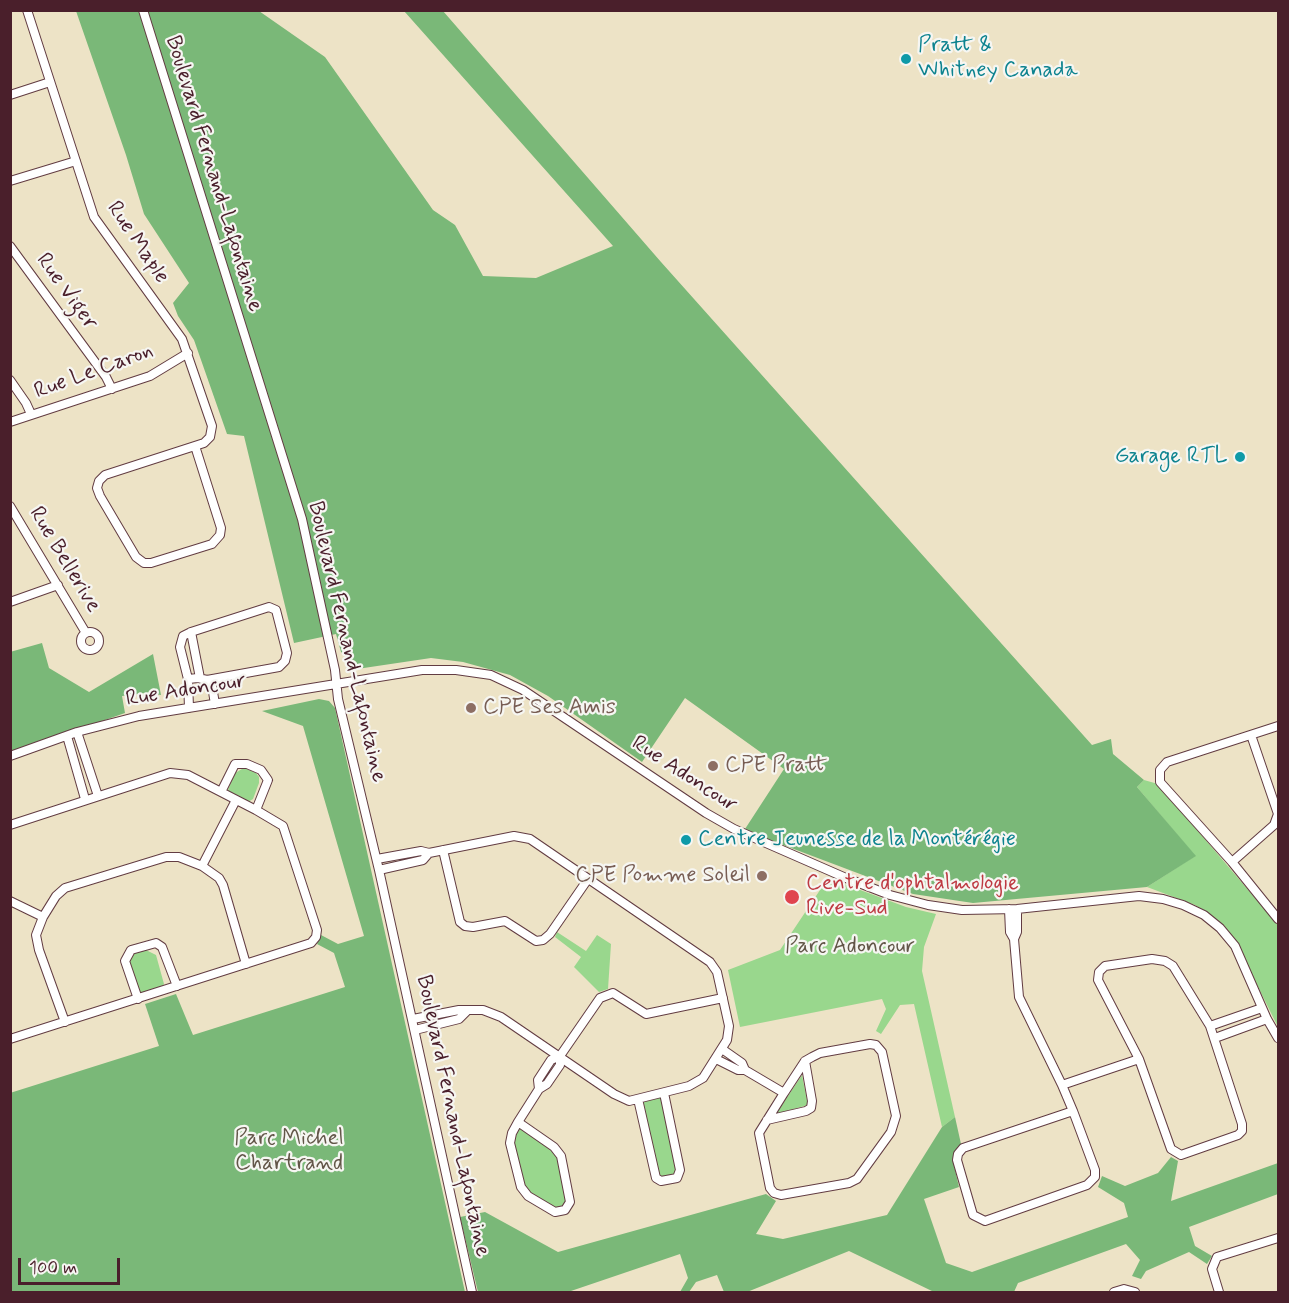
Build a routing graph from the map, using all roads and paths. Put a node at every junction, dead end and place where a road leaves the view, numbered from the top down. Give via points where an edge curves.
1 (27, 10) edge
2 (143, 10) edge
3 (50, 82) junction
4 (10, 95) edge
5 (76, 161) junction
6 (10, 181) edge
7 (10, 246) edge
8 (188, 353) junction
9 (10, 380) edge
10 (112, 388) junction
11 (31, 414) junction
12 (10, 422) edge
13 (195, 446) junction
14 (12, 511) edge
15 (58, 585) junction
16 (10, 602) edge
17 (191, 632) junction
18 (86, 633) dead end
19 (200, 678) junction
20 (188, 679) junction
21 (211, 680) junction
22 (337, 684) junction
23 (215, 704) junction
24 (189, 708) junction
25 (1278, 726) edge
26 (77, 732) junction
27 (1251, 735) junction
28 (67, 736) junction
29 (10, 756) edge
30 (220, 792) junction
31 (98, 796) junction
32 (85, 799) junction
33 (236, 800) junction
34 (256, 810) junction
35 (10, 825) edge
36 (443, 850) junction
37 (429, 853) junction
38 (377, 859) junction
39 (1232, 862) junction
40 (201, 867) junction
41 (380, 870) junction
42 (588, 879) junction
43 (10, 901) edge
44 (1013, 909) junction
45 (43, 917) junction
46 (1278, 919) edge
47 (246, 964) junction
48 (177, 986) junction
49 (723, 998) junction
50 (138, 999) junction
51 (1262, 1008) junction
52 (466, 1011) junction
53 (413, 1018) junction
54 (1267, 1019) junction
55 (65, 1022) junction
56 (1210, 1026) junction
57 (415, 1030) junction
58 (1215, 1038) junction
59 (1278, 1038) edge
60 (10, 1040) edge
61 (722, 1049) junction
62 (560, 1056) junction
63 (716, 1059) junction
64 (1139, 1059) junction
65 (805, 1061) junction
66 (745, 1070) junction
67 (1062, 1085) junction
68 (784, 1093) junction
69 (664, 1094) junction
70 (638, 1099) junction
71 (1072, 1111) junction
72 (767, 1120) junction
73 (518, 1122) junction
74 (1278, 1238) edge
75 (472, 1293) edge
76 (1114, 1293) edge
77 (1135, 1293) edge
78 (1219, 1293) edge

1 - 3 street, Rue Maple
2 - 22 street, Boulevard Fernand-Lafontaine via 302,519
3 - 4 street
3 - 5 street, Rue Maple
5 - 6 street
5 - 8 street, Rue Maple via 96,221
7 - 10 street, Rue Viger
8 - 10 street, Rue Le Caron via 154,374
8 - 13 street, Rue Maple via 213,430 208,440
9 - 11 street
10 - 11 street, Rue Le Caron
11 - 12 street, Rue Le Caron
13 - 13 street via 105,475 97,484 112,517 136,557 144,563 213,544 220,535
14 - 15 street, Rue Bellerive
15 - 16 street
15 - 18 street, Rue Bellerive
17 - 19 street
17 - 20 street via 183,636 180,644
17 - 21 street via 269,607 277,612 287,653 284,664
19 - 20 street
19 - 21 street
20 - 24 street
21 - 23 street
22 - 23 street, Rue Adoncour
22 - 38 street, Boulevard Fernand-Lafontaine
22 - 44 street, Rue Adoncour via 422,670 491,675 527,692 734,829 900,898 962,910
23 - 24 street, Rue Adoncour
24 - 26 street, Rue Adoncour
25 - 27 street
26 - 28 street, Rue Adoncour
26 - 31 street
27 - 39 street via 1278,814 1274,825
27 - 39 street via 1167,762 1160,770 1160,782
28 - 29 street, Rue Adoncour
28 - 32 street
30 - 31 street via 188,775 170,773
30 - 33 street
30 - 34 street via 235,764 261,770 268,780
31 - 32 street
32 - 35 street
33 - 34 street
33 - 40 street
34 - 47 street via 278,821 285,830 317,930 311,943
36 - 37 street
36 - 42 street via 524,837
36 - 42 street via 459,922 473,927 505,921 536,941 549,934
37 - 38 street
37 - 41 street via 423,860
38 - 41 street, Boulevard Fernand-Lafontaine
39 - 46 street
40 - 45 street via 172,856 65,888
40 - 47 street via 223,885
41 - 53 street, Boulevard Fernand-Lafontaine
42 - 49 street via 710,962 717,972
43 - 45 street
44 - 51 street, Rue Adoncour via 1139,896 1183,904 1204,915 1235,946
44 - 67 street via 1020,997
45 - 55 street via 36,935 39,950
47 - 48 street
48 - 50 street
48 - 50 street via 162,946 156,943 131,950 124,961
49 - 61 street via 729,1026
49 - 62 street via 646,1014 613,993 600,998
50 - 55 street
51 - 54 street, Rue Adoncour
51 - 56 street
52 - 53 street
52 - 57 street via 459,1019
52 - 62 street via 483,1010 501,1017
53 - 57 street, Boulevard Fernand-Lafontaine
54 - 58 street
54 - 59 street, Rue Adoncour
55 - 60 street
56 - 58 street
56 - 64 street via 1173,966 1165,961 1152,958 1105,966 1098,980
57 - 75 street, Boulevard Fernand-Lafontaine
58 - 64 street via 1242,1131 1181,1155 1171,1149
61 - 63 street
61 - 66 street
62 - 70 street via 614,1094 629,1101
62 - 73 street via 551,1060 538,1080 539,1089
63 - 66 street
63 - 69 street via 703,1078
64 - 67 street
65 - 68 street
65 - 72 street via 811,1108
65 - 72 street via 820,1053 876,1045 882,1052 896,1116 891,1132 857,1179 849,1184 781,1196 770,1188 759,1140
66 - 68 street
67 - 71 street
68 - 72 street
69 - 70 street
69 - 70 street via 680,1170 677,1178 669,1180 656,1178
71 - 71 street via 1095,1170 1092,1182 985,1221 973,1215 957,1160 963,1148
73 - 73 street via 510,1143 520,1187 555,1212 565,1210 570,1202 561,1156
74 - 78 street via 1217,1257 1212,1269
76 - 77 street via 1124,1289

